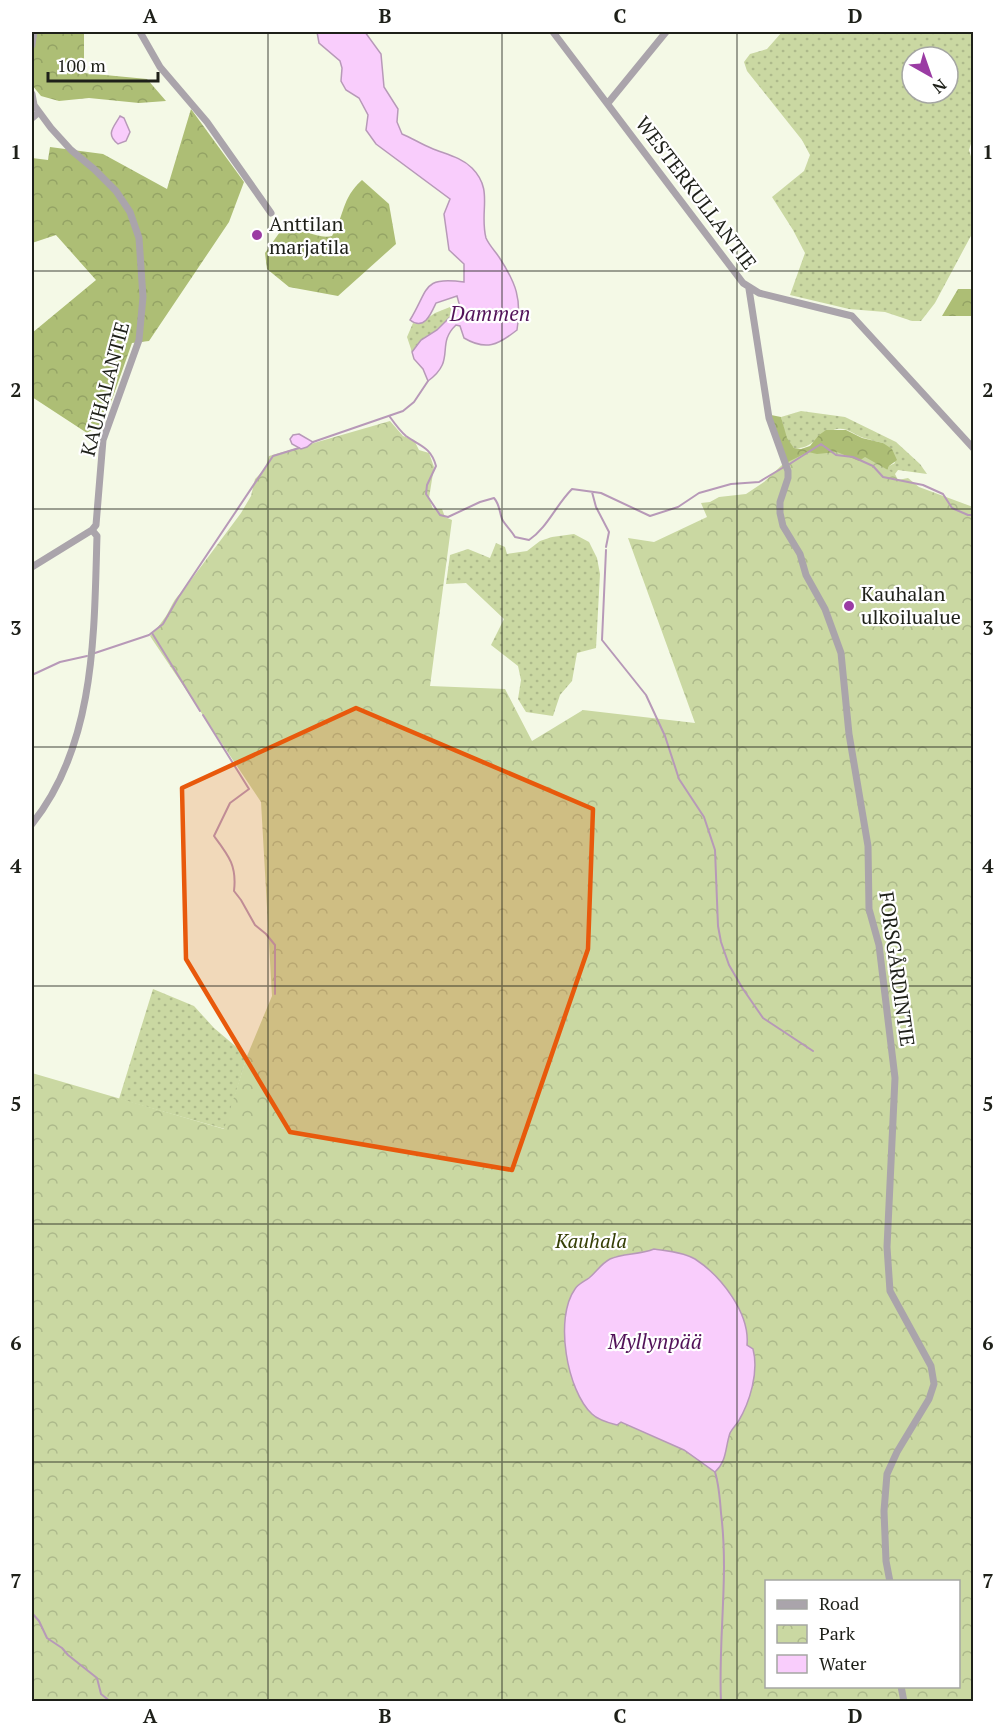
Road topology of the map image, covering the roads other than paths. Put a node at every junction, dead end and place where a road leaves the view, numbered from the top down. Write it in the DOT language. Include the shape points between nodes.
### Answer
graph roads {
  1 [pos="34,32"];
  2 [pos="140,32"];
  3 [pos="553,32"];
  4 [pos="666,32"];
  5 [pos="32,45"];
  6 [pos="32,94"];
  7 [pos="608,103"];
  8 [pos="39,112"];
  9 [pos="32,118"];
  10 [pos="271,213"];
  11 [pos="749,289"];
  12 [pos="974,449"];
  13 [pos="92,530"];
  14 [pos="32,567"];
  15 [pos="32,824"];
  16 [pos="890,1580"];
  1 -- 5 [label="street"];
  2 -- 10 [label="street" via="160,67 207,122"];
  3 -- 7 [label="street, WESTERKULLANTIE"];
  4 -- 7 [label="street"];
  6 -- 8 [label="street, KAUHALANTIE"];
  7 -- 11 [label="street, WESTERKULLANTIE"];
  8 -- 9 [label="street"];
  8 -- 13 [label="street, KAUHALANTIE" via="70,150 116,191 130,212 139,238 143,297 139,340 103,440 96,525"];
  11 -- 12 [label="street, WESTERKULLANTIE" via="852,316"];
  11 -- 16 [label="street, FORSGÅRDINTIE" via="769,418 788,471 780,502 783,526 800,554 841,653 849,734 868,846 869,909 879,945 895,1078 887,1247 889,1284 931,1366 934,1383 887,1474 884,1511"];
  13 -- 14 [label="street"];
  13 -- 15 [label="street, KAUHALANTIE" via="97,536 94,635 82,717 63,771"];
}
